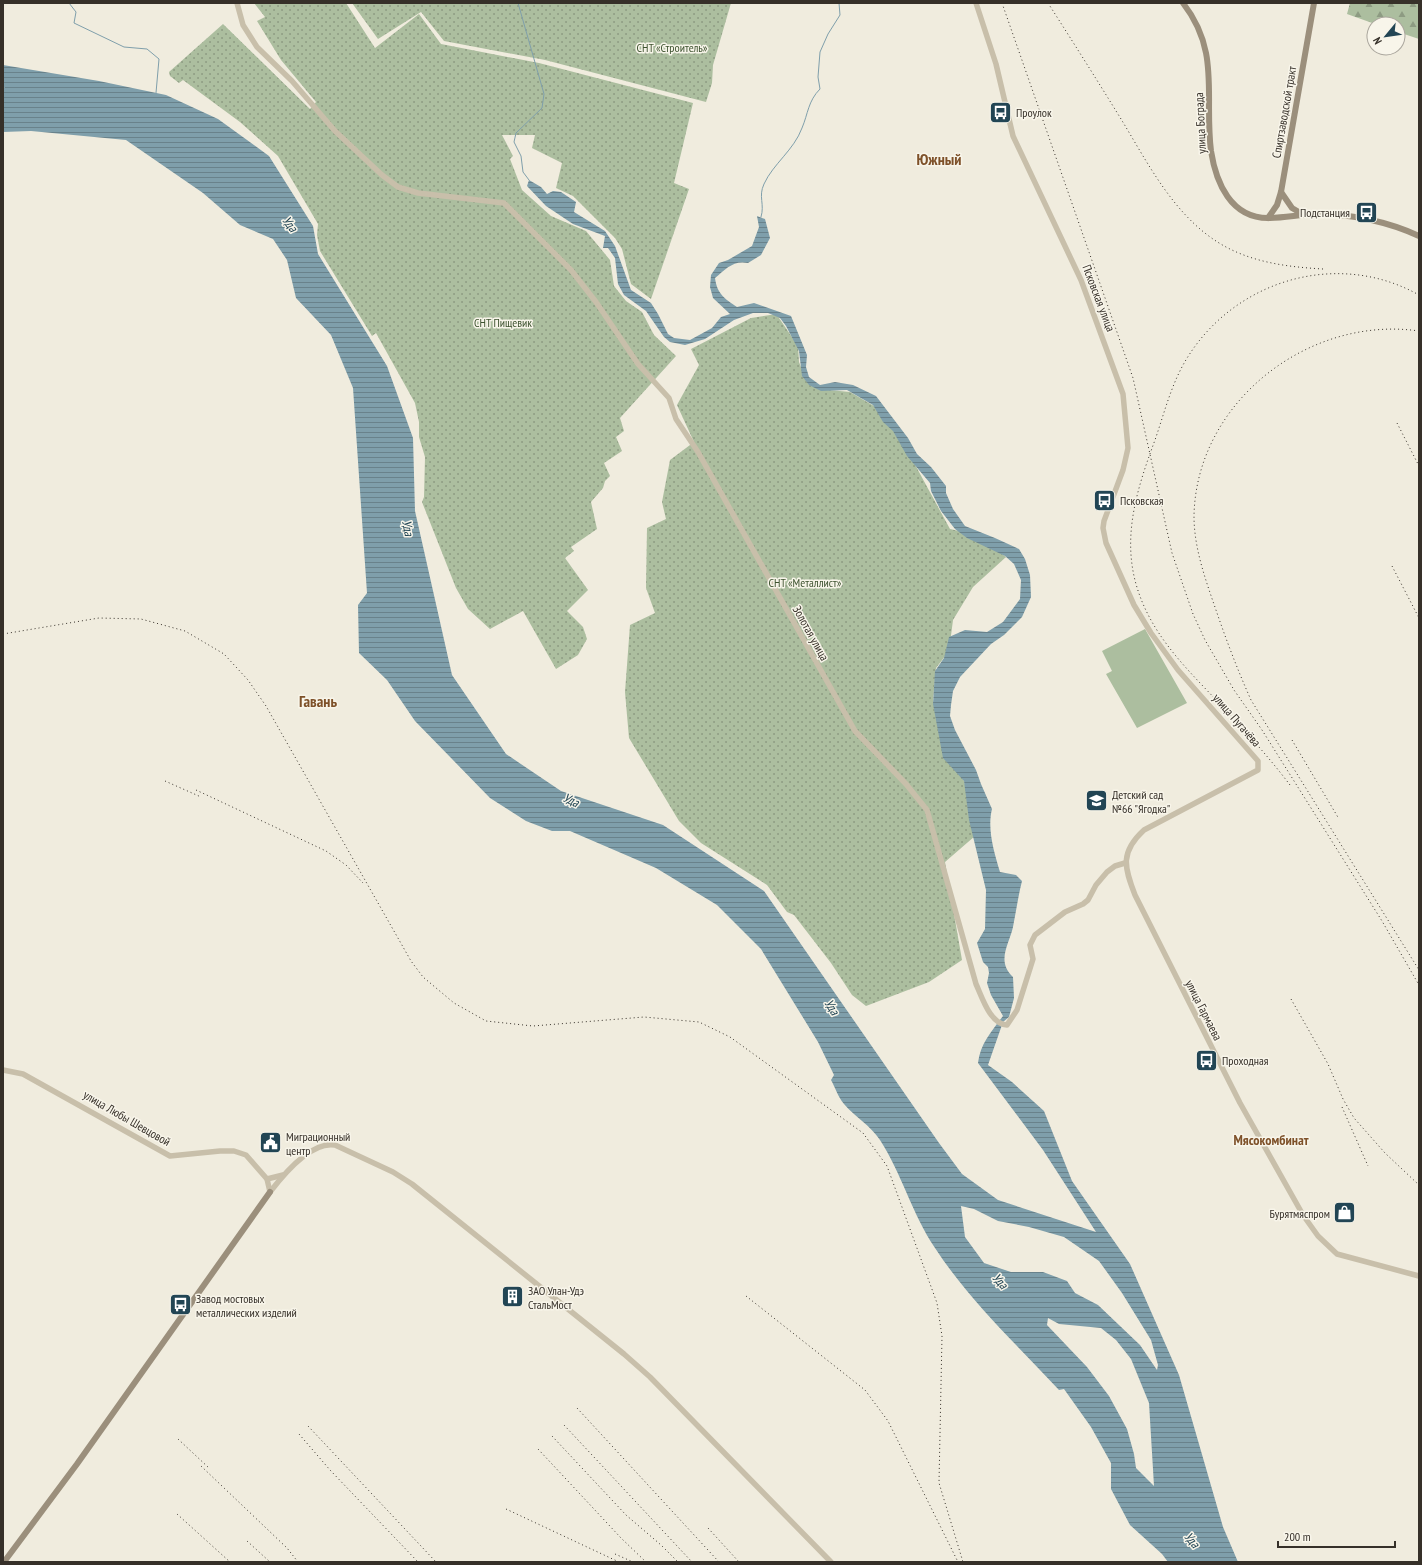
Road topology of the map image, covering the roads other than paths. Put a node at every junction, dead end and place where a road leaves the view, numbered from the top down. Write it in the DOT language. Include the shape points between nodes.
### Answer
graph roads {
  1 [pos="237,3"];
  2 [pos="976,3"];
  3 [pos="1183,3"];
  4 [pos="1314,3"];
  5 [pos="1281,192"];
  6 [pos="1304,215"];
  7 [pos="1268,218"];
  8 [pos="1419,236"];
  9 [pos="1134,605"];
  10 [pos="1130,846"];
  11 [pos="1126,863"];
  12 [pos="3,1070"];
  13 [pos="283,1175"];
  14 [pos="267,1179"];
  15 [pos="270,1192"];
  16 [pos="1419,1276"];
  17 [pos="4,1562"];
  18 [pos="831,1562"];
  1 -- 11 [label="street, Золотая улица" via="243,25 256,48 292,81 335,131 398,187 418,193 504,203 571,270 638,364 669,398 676,419 698,452 848,720 855,731 926,808 976,984 996,1020 1003,1024 1010,1023 1017,1010 1033,959 1030,945 1035,936 1065,912 1083,904 1107,872"];
  2 -- 9 [label="street, Псковская улица" via="996,64 1013,136 1081,280 1123,394 1128,448 1103,528 1106,543"];
  3 -- 7 [label="main road, улица Бограда" via="1201,32 1208,57 1211,148 1217,177 1228,199 1236,208 1253,216"];
  4 -- 5 [label="main road, Спиртзаводской тракт"];
  5 -- 6 [label="main road" via="1292,208"];
  5 -- 7 [label="main road, Спиртзаводской тракт" via="1277,205"];
  6 -- 7 [label="main road, улица Бограда"];
  6 -- 8 [label="main road, улица Бограда" via="1322,214 1365,219"];
  9 -- 10 [label="street, улица Пугачёва" via="1150,634 1178,670 1254,756 1258,770 1152,824 1138,835"];
  10 -- 11 [label="street, улица Гармаева"];
  11 -- 16 [label="street, улица Гармаева" via="1135,895 1240,1104 1303,1215 1318,1236 1338,1254"];
  12 -- 14 [label="street, улица Любы Шевцовой" via="24,1074 170,1156 234,1152 246,1155"];
  13 -- 14 [label="street"];
  13 -- 15 [label="street"];
  13 -- 18 [label="street" via="296,1163 328,1144 335,1144 412,1184 650,1377"];
  14 -- 15 [label="street"];
  15 -- 17 [label="main road" via="77,1464"];
}
